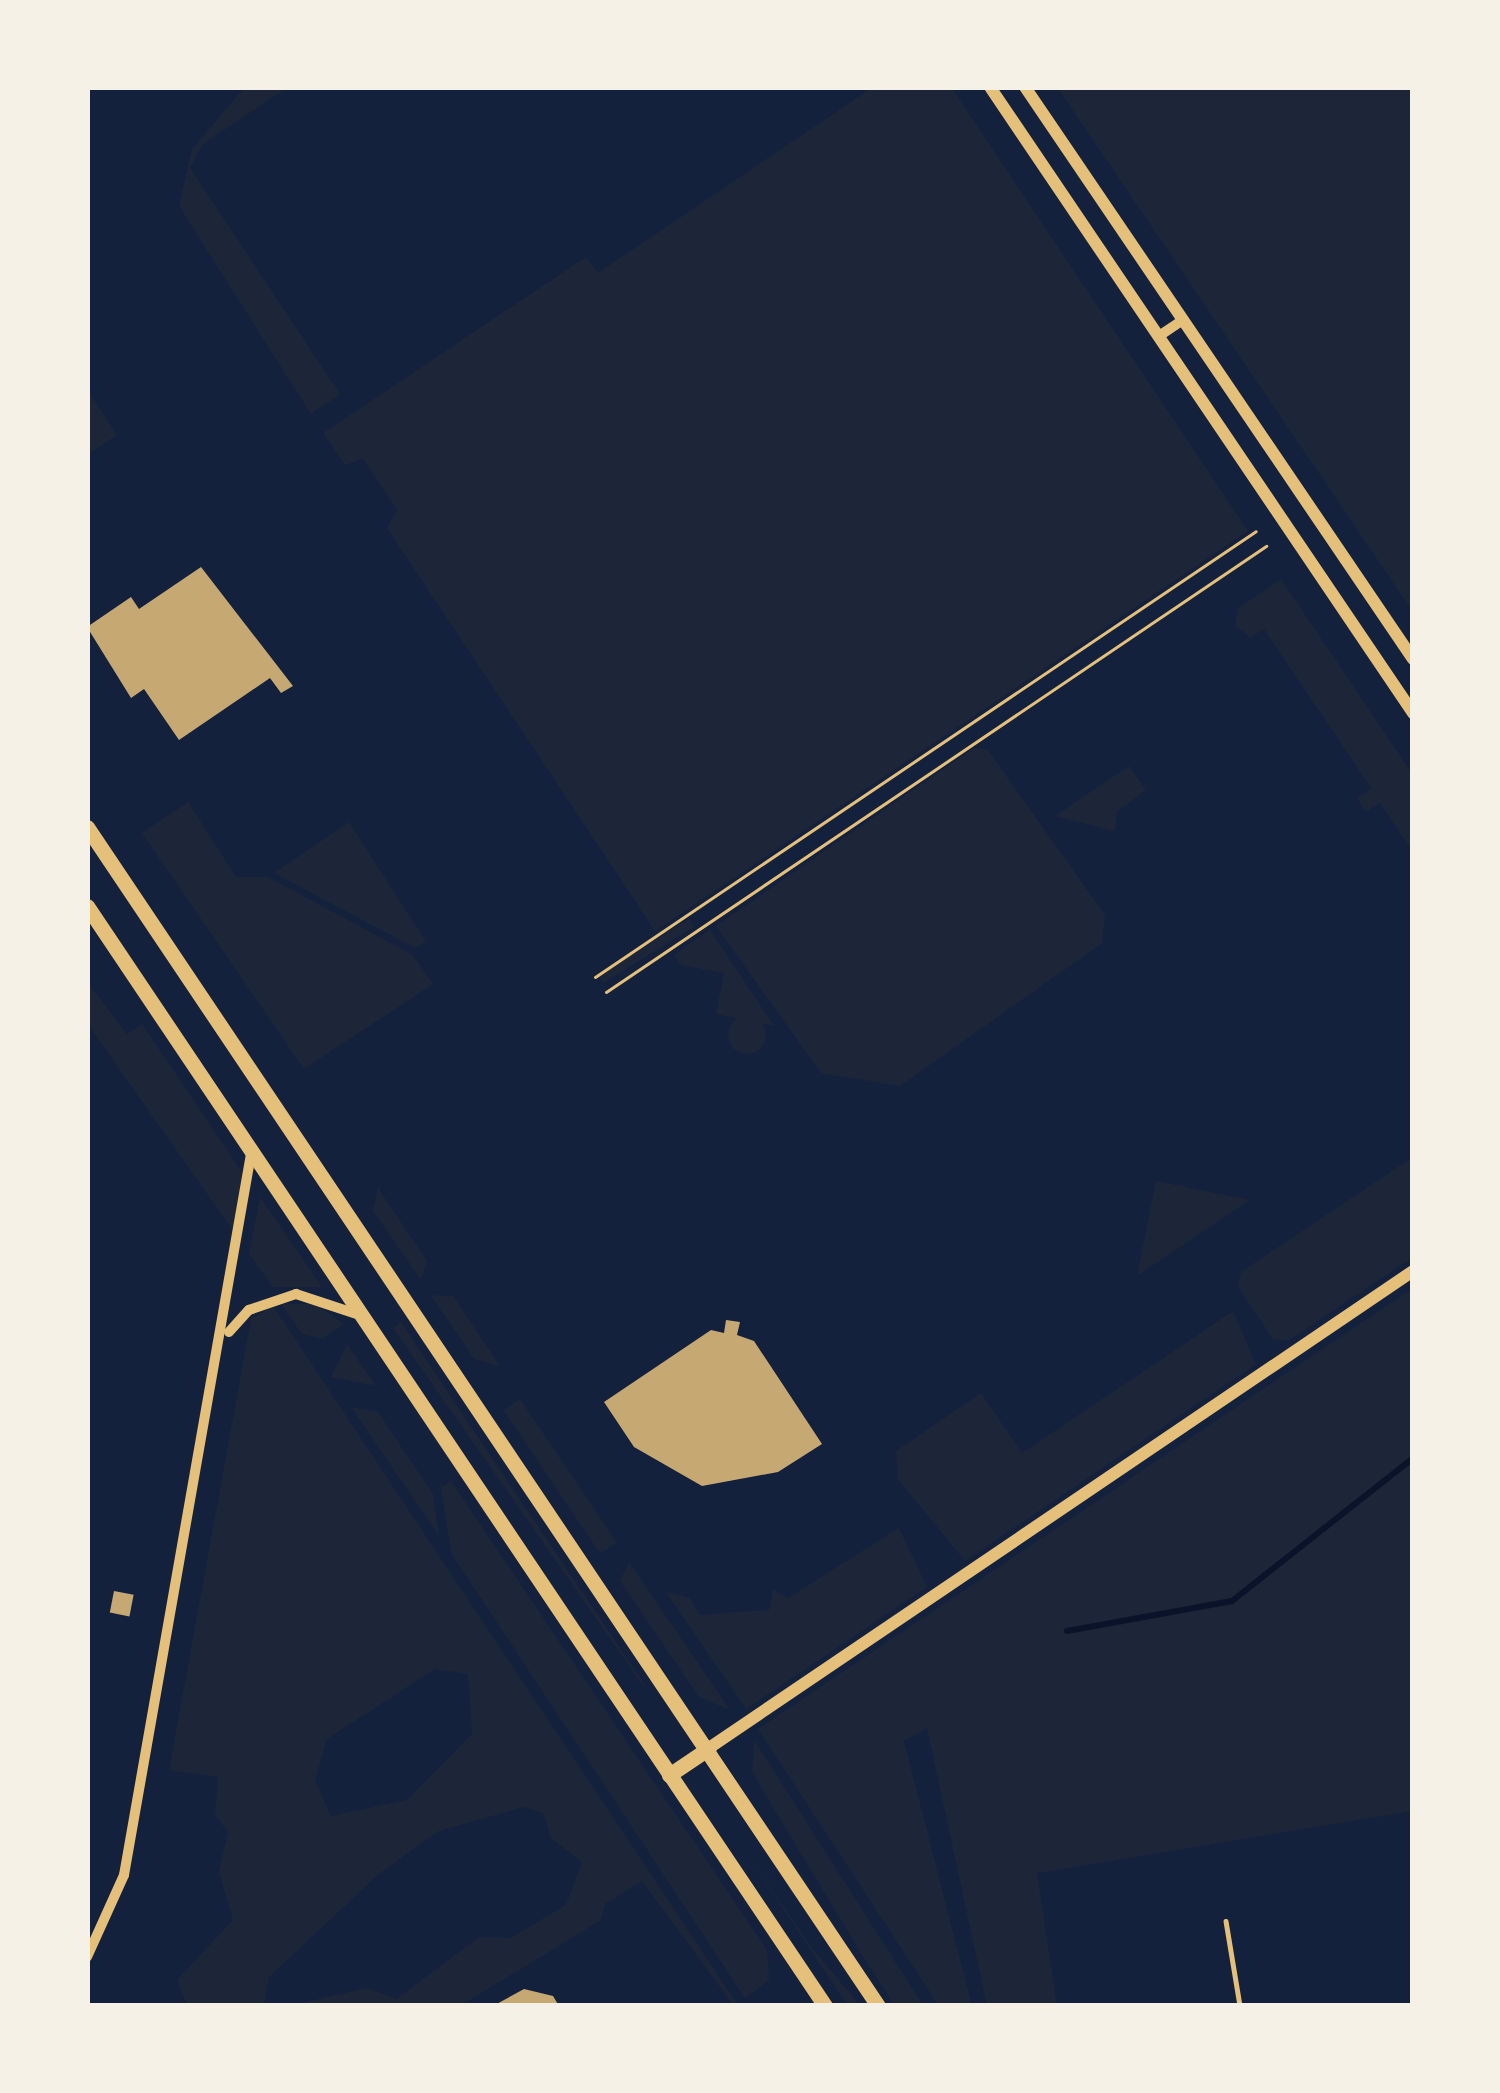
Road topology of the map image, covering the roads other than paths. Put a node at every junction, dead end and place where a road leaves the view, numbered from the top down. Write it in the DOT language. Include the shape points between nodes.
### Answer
graph roads {
  1 [pos="990,87"];
  2 [pos="1025,87"];
  3 [pos="1183,320"];
  4 [pos="1159,336"];
  5 [pos="1413,659"];
  6 [pos="1413,713"];
  7 [pos="87,827"];
  8 [pos="87,906"];
  9 [pos="251,1150"];
  10 [pos="1413,1271"];
  11 [pos="360,1315"];
  12 [pos="227,1334"];
  13 [pos="710,1748"];
  14 [pos="670,1775"];
  15 [pos="1226,1921"];
  16 [pos="87,1957"];
  17 [pos="825,2006"];
  18 [pos="878,2006"];
  19 [pos="1240,2006"];
  1 -- 4 [label="street"];
  2 -- 3 [label="street"];
  3 -- 4 [label="street"];
  3 -- 5 [label="street"];
  4 -- 6 [label="street"];
  7 -- 13 [label="main road"];
  8 -- 9 [label="main road"];
  9 -- 11 [label="main road"];
  9 -- 12 [label="street"];
  10 -- 13 [label="street"];
  11 -- 12 [label="street" via="296,1294 249,1310"];
  11 -- 14 [label="main road"];
  12 -- 16 [label="street" via="124,1875"];
  13 -- 14 [label="main road"];
  13 -- 18 [label="main road"];
  14 -- 17 [label="main road"];
  15 -- 19 [label="lane"];
}
